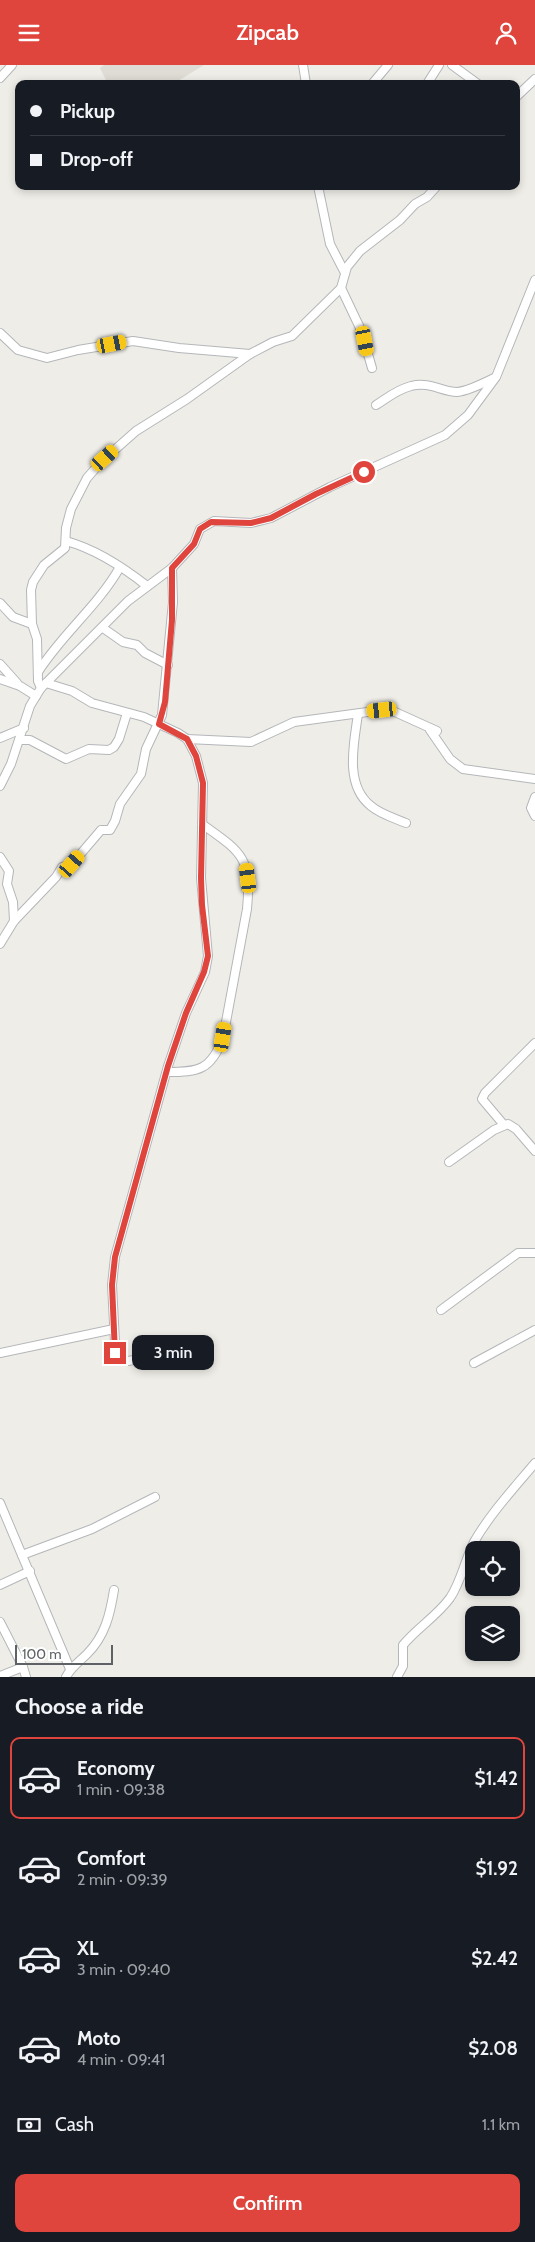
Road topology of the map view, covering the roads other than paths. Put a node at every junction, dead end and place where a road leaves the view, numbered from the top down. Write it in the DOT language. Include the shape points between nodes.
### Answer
graph roads {
  1 [pos="12,65"];
  2 [pos="303,65"];
  3 [pos="388,65"];
  4 [pos="439,65"];
  5 [pos="452,65"];
  6 [pos="0,78"];
  7 [pos="535,79"];
  8 [pos="305,80"];
  9 [pos="375,80"];
  10 [pos="430,80"];
  11 [pos="473,80"];
  12 [pos="520,93"];
  13 [pos="319,190"];
  14 [pos="432,190"];
  15 [pos="345,273"];
  16 [pos="535,281"];
  17 [pos="341,288"];
  18 [pos="0,333"];
  19 [pos="250,354"];
  20 [pos="372,368"];
  21 [pos="496,377"];
  22 [pos="376,405"];
  23 [pos="66,541"];
  24 [pos="120,567"];
  25 [pos="172,568"];
  26 [pos="147,586"];
  27 [pos="0,603"];
  28 [pos="32,624"];
  29 [pos="103,628"];
  30 [pos="0,665"];
  31 [pos="168,665"];
  32 [pos="38,673"];
  33 [pos="0,679"];
  34 [pos="20,686"];
  35 [pos="44,686"];
  36 [pos="36,696"];
  37 [pos="127,713"];
  38 [pos="358,714"];
  39 [pos="159,724"];
  40 [pos="24,728"];
  41 [pos="0,738"];
  42 [pos="187,739"];
  43 [pos="20,740"];
  44 [pos="535,779"];
  45 [pos="0,786"];
  46 [pos="535,797"];
  47 [pos="535,816"];
  48 [pos="406,823"];
  49 [pos="202,824"];
  50 [pos="0,857"];
  51 [pos="14,921"];
  52 [pos="1,942"];
  53 [pos="535,1043"];
  54 [pos="167,1072"];
  55 [pos="504,1125"];
  56 [pos="535,1151"];
  57 [pos="449,1162"];
  58 [pos="535,1253"];
  59 [pos="441,1310"];
  60 [pos="114,1329"];
  61 [pos="535,1330"];
  62 [pos="188,1351"];
  63 [pos="0,1353"];
  64 [pos="474,1363"];
  65 [pos="535,1463"];
  66 [pos="155,1497"];
  67 [pos="0,1503"];
  68 [pos="22,1555"];
  69 [pos="30,1571"];
  70 [pos="0,1585"];
  71 [pos="114,1590"];
  72 [pos="0,1622"];
  73 [pos="3,1637"];
  74 [pos="24,1667"];
  75 [pos="68,1673"];
  76 [pos="0,1676"];
  77 [pos="26,1677"];
  78 [pos="397,1677"];
  1 -- 6 [label="street"];
  2 -- 8 [label="street"];
  3 -- 9 [label="street"];
  4 -- 10 [label="street"];
  5 -- 11 [label="street"];
  7 -- 12 [label="street"];
  13 -- 15 [label="street" via="330,244"];
  14 -- 15 [label="street" via="371,240 352,260"];
  15 -- 17 [label="street"];
  16 -- 21 [label="street"];
  17 -- 19 [label="street" via="292,336"];
  17 -- 20 [label="street" via="361,330"];
  18 -- 19 [label="street" via="18,350 47,358 133,341"];
  19 -- 23 [label="street" via="136,431 101,462 87,478 72,509"];
  21 -- 22 [label="street" via="457,391 412,385"];
  21 -- 25 [label="street" via="468,415 445,435 271,518 251,523 211,522 200,529 194,544"];
  23 -- 24 [label="street" via="88,548"];
  23 -- 28 [label="street" via="62,551 46,563 33,582"];
  24 -- 26 [label="street"];
  24 -- 32 [label="street" via="105,592 72,627"];
  25 -- 26 [label="street"];
  25 -- 31 [label="street"];
  26 -- 29 [label="street"];
  27 -- 28 [label="street" via="13,617"];
  28 -- 32 [label="street" via="37,639"];
  29 -- 31 [label="street" via="122,642 137,645"];
  29 -- 35 [label="street"];
  30 -- 34 [label="street"];
  31 -- 39 [label="street" via="165,702"];
  32 -- 35 [label="street" via="38,684"];
  33 -- 34 [label="street"];
  34 -- 36 [label="street"];
  35 -- 36 [label="street"];
  35 -- 37 [label="street" via="72,691 92,703"];
  36 -- 40 [label="street"];
  37 -- 39 [label="street"];
  37 -- 43 [label="street" via="118,744 109,750 89,749 66,759 30,740"];
  38 -- 42 [label="street" via="294,722 251,742"];
  38 -- 44 [label="street" via="382,710 395,712 434,730 450,759 463,769"];
  38 -- 48 [label="street" via="353,775 360,793 372,807"];
  39 -- 42 [label="street"];
  39 -- 51 [label="street" via="146,749 141,774 120,804 110,830 101,830 72,864 62,867"];
  40 -- 41 [label="street"];
  40 -- 43 [label="street"];
  42 -- 49 [label="street" via="196,756 203,783"];
  43 -- 45 [label="street"];
  46 -- 47 [label="street" via="531,808"];
  49 -- 54 [label="street" via="202,905 208,956"];
  49 -- 54 [label="street" via="237,850 242,858 247,868 247,909 223,1037 216,1055 197,1070"];
  50 -- 51 [label="street" via="9,871"];
  51 -- 52 [label="street"];
  53 -- 55 [label="street" via="482,1099"];
  54 -- 60 [label="street" via="112,1269"];
  55 -- 56 [label="street" via="516,1129"];
  55 -- 57 [label="street"];
  58 -- 59 [label="street" via="518,1253"];
  60 -- 62 [label="street" via="116,1361"];
  60 -- 63 [label="street"];
  61 -- 64 [label="street"];
  65 -- 78 [label="street" via="488,1519 450,1597 404,1645 402,1666"];
  66 -- 68 [label="street" via="92,1529"];
  67 -- 68 [label="street"];
  68 -- 69 [label="street"];
  69 -- 70 [label="street"];
  69 -- 75 [label="street"];
  71 -- 75 [label="street" via="104,1633"];
  72 -- 73 [label="street"];
  73 -- 74 [label="street"];
  74 -- 76 [label="street"];
  74 -- 77 [label="street"];
}
